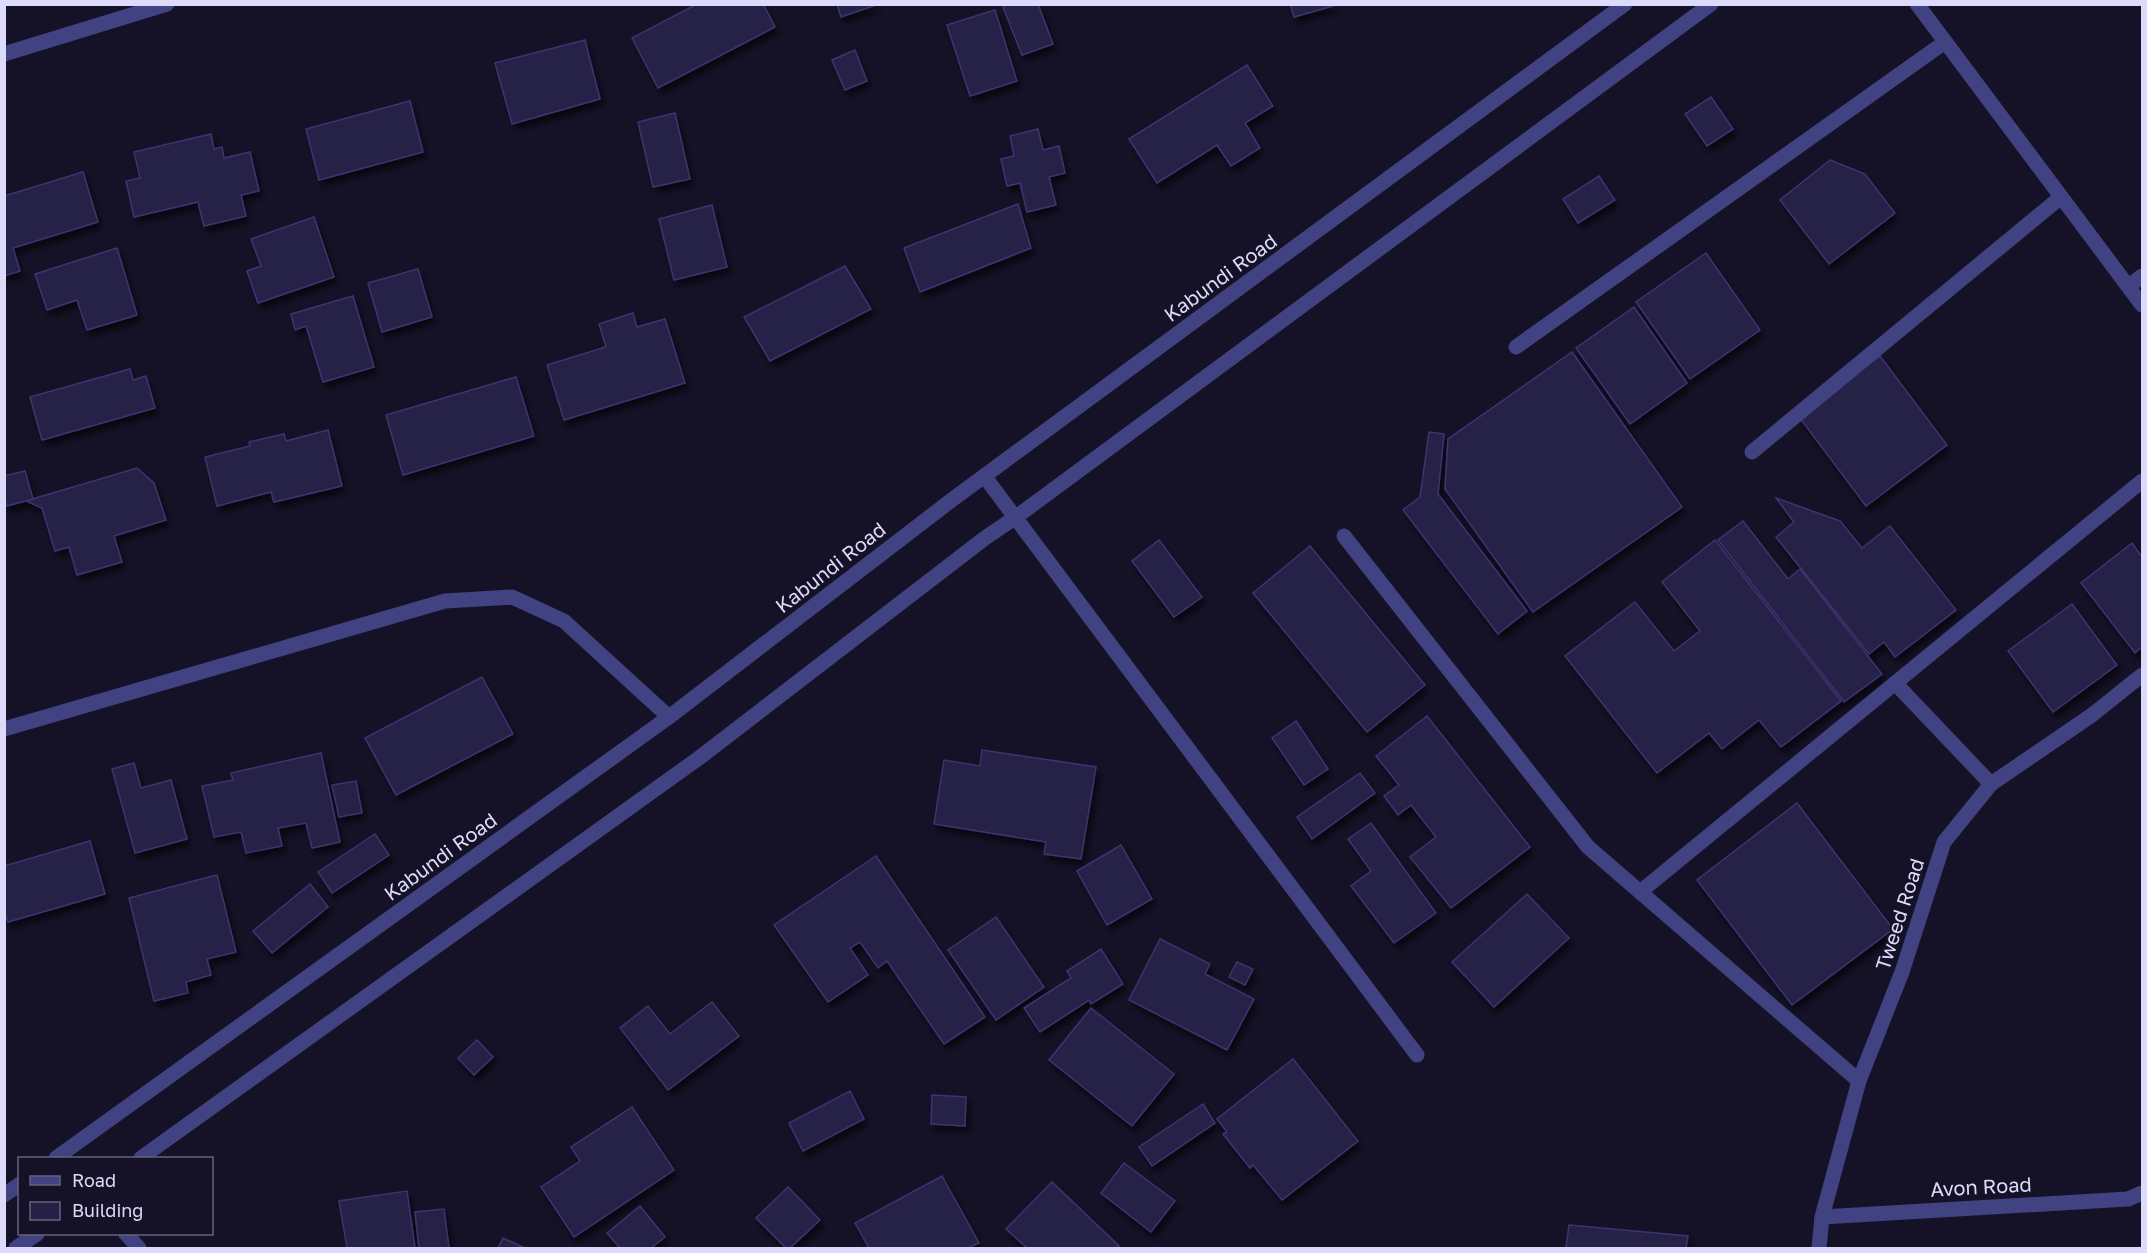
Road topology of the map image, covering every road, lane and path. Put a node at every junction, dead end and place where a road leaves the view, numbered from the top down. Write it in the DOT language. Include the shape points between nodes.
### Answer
graph roads {
  1 [pos="167,4"];
  2 [pos="1625,4"];
  3 [pos="1711,4"];
  4 [pos="1917,4"];
  5 [pos="1945,42"];
  6 [pos="4,54"];
  7 [pos="2061,197"];
  8 [pos="2142,276"];
  9 [pos="2129,286"];
  10 [pos="2142,305"];
  11 [pos="1515,347"];
  12 [pos="1752,452"];
  13 [pos="986,477"];
  14 [pos="2142,482"];
  15 [pos="1016,517"];
  16 [pos="1344,536"];
  17 [pos="2142,675"];
  18 [pos="1895,683"];
  19 [pos="669,717"];
  20 [pos="4,729"];
  21 [pos="1991,784"];
  22 [pos="1640,892"];
  23 [pos="1417,1054"];
  24 [pos="1859,1081"];
  25 [pos="59,1157"];
  26 [pos="142,1157"];
  27 [pos="18,1185"];
  28 [pos="2142,1193"];
  29 [pos="4,1195"];
  30 [pos="1822,1217"];
  31 [pos="34,1235"];
  32 [pos="128,1235"];
  33 [pos="16,1248"];
  34 [pos="139,1248"];
  35 [pos="1819,1248"];
  1 -- 6 [label="street"];
  2 -- 13 [label="street, Kabundi Road"];
  3 -- 15 [label="street"];
  4 -- 5 [label="street"];
  5 -- 7 [label="street"];
  5 -- 11 [label="street"];
  7 -- 9 [label="street"];
  7 -- 12 [label="street"];
  8 -- 9 [label="street"];
  9 -- 10 [label="street"];
  13 -- 15 [label="street"];
  13 -- 19 [label="street, Kabundi Road"];
  14 -- 18 [label="street"];
  15 -- 23 [label="street"];
  15 -- 26 [label="street" via="699,758"];
  16 -- 22 [label="street" via="1588,847"];
  17 -- 21 [label="street, Tweed Road" via="2092,715"];
  18 -- 21 [label="street"];
  18 -- 22 [label="street"];
  19 -- 20 [label="street" via="564,621 512,597 445,601"];
  19 -- 25 [label="street, Kabundi Road"];
  21 -- 24 [label="street, Tweed Road" via="1944,842 1902,972"];
  22 -- 24 [label="street"];
  24 -- 30 [label="street, Tweed Road"];
  27 -- 29 [label="street"];
  28 -- 30 [label="street, Avon Road" via="2128,1198"];
  30 -- 35 [label="street, Tweed Road"];
  31 -- 33 [label="street"];
  32 -- 34 [label="street"];
}
